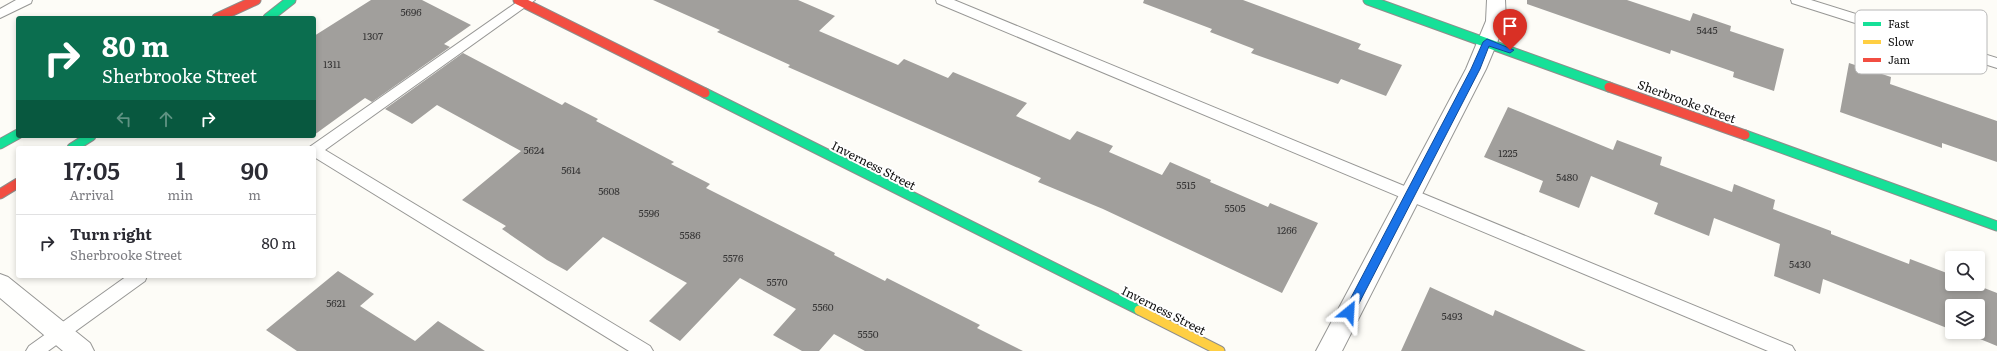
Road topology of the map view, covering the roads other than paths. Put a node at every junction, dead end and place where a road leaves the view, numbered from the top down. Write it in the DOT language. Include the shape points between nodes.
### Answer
graph roads {
  1 [pos="26,0"];
  2 [pos="256,0"];
  3 [pos="291,0"];
  4 [pos="942,0"];
  5 [pos="1368,0"];
  6 [pos="1496,0"];
  7 [pos="1796,0"];
  8 [pos="524,1"];
  9 [pos="0,14"];
  10 [pos="221,16"];
  11 [pos="271,16"];
  12 [pos="1855,18"];
  13 [pos="1487,42"];
  14 [pos="1987,60"];
  15 [pos="1997,63"];
  16 [pos="16,135"];
  17 [pos="87,138"];
  18 [pos="0,144"];
  19 [pos="75,146"];
  20 [pos="316,149"];
  21 [pos="316,151"];
  22 [pos="16,184"];
  23 [pos="0,194"];
  24 [pos="1410,194"];
  25 [pos="1997,226"];
  26 [pos="137,278"];
  27 [pos="0,284"];
  28 [pos="60,334"];
  29 [pos="35,351"];
  30 [pos="81,351"];
  31 [pos="644,351"];
  32 [pos="1220,351"];
  33 [pos="1328,351"];
  34 [pos="1786,351"];
  1 -- 9 [label="lane"];
  2 -- 10 [label="street"];
  3 -- 11 [label="street"];
  4 -- 24 [label="lane"];
  5 -- 13 [label="street, Sherbrooke Street"];
  6 -- 13 [label="street" via="1496,21"];
  7 -- 12 [label="lane"];
  8 -- 20 [label="lane"];
  8 -- 32 [label="street, Inverness Street"];
  13 -- 24 [label="street" via="1476,69"];
  13 -- 25 [label="street, Sherbrooke Street"];
  14 -- 15 [label="lane"];
  16 -- 18 [label="street"];
  17 -- 19 [label="street"];
  21 -- 31 [label="lane"];
  22 -- 23 [label="street"];
  24 -- 33 [label="street"];
  24 -- 34 [label="lane"];
  26 -- 28 [label="lane"];
  27 -- 28 [label="street"];
  28 -- 29 [label="lane"];
  28 -- 30 [label="street"];
}
